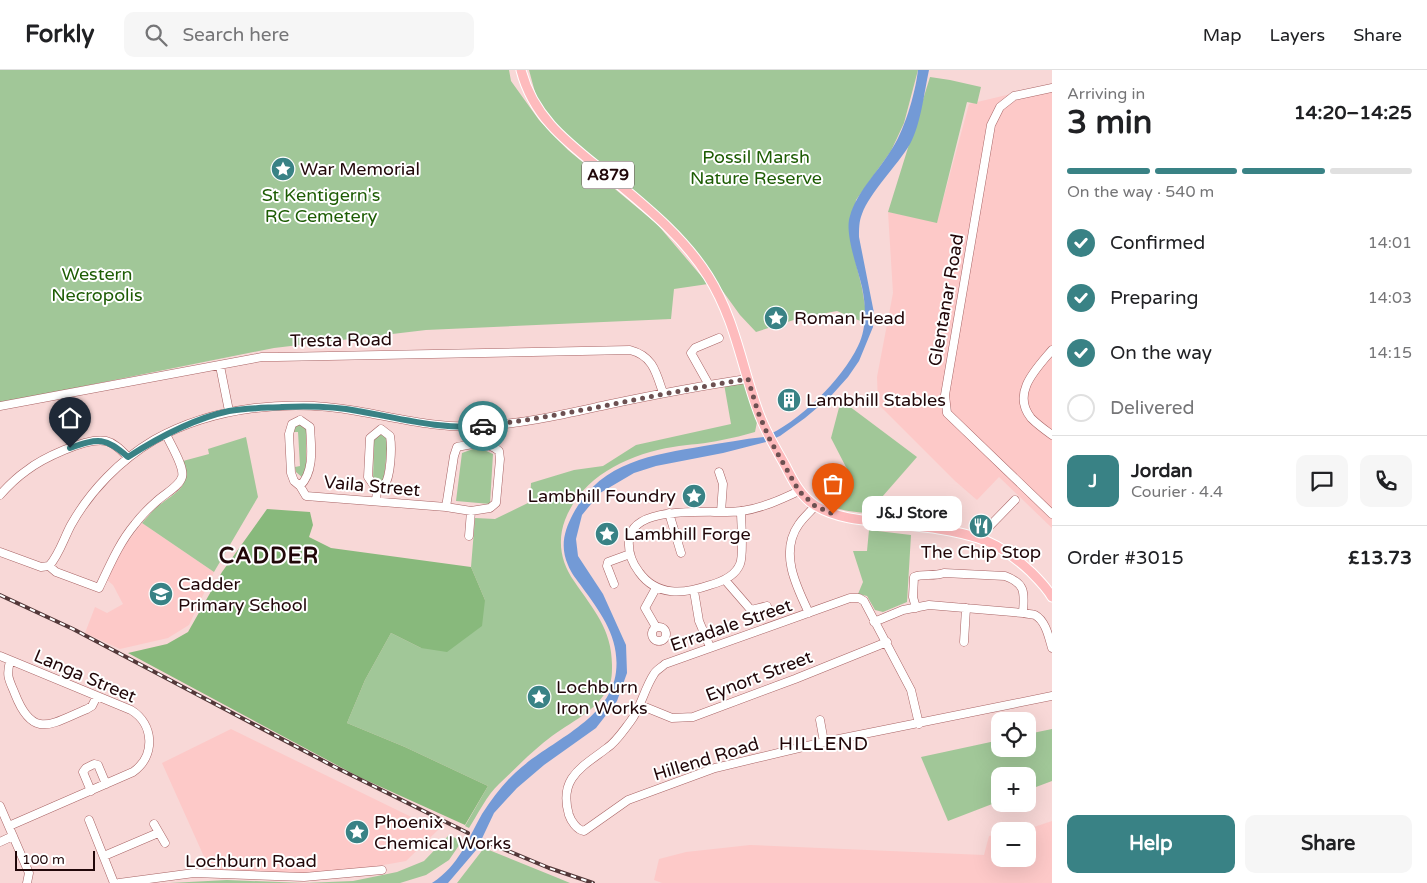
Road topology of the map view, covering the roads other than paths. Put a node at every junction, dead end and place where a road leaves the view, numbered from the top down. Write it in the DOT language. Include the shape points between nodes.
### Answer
graph roads {
  1 [pos="521,70"];
  2 [pos="1052,88"];
  3 [pos="719,338"];
  4 [pos="1052,350"];
  5 [pos="220,366"];
  6 [pos="748,379"];
  7 [pos="709,385"];
  8 [pos="663,393"];
  9 [pos="0,406"];
  10 [pos="300,406"];
  11 [pos="228,411"];
  12 [pos="382,415"];
  13 [pos="300,420"];
  14 [pos="480,426"];
  15 [pos="381,429"];
  16 [pos="166,434"];
  17 [pos="1052,436"];
  18 [pos="479,442"];
  19 [pos="128,457"];
  20 [pos="720,472"];
  21 [pos="300,486"];
  22 [pos="377,490"];
  23 [pos="799,491"];
  24 [pos="0,495"];
  25 [pos="1015,500"];
  26 [pos="376,501"];
  27 [pos="815,506"];
  28 [pos="446,507"];
  29 [pos="471,511"];
  30 [pos="741,511"];
  31 [pos="721,512"];
  32 [pos="670,513"];
  33 [pos="1052,514"];
  34 [pos="469,536"];
  35 [pos="978,538"];
  36 [pos="0,552"];
  37 [pos="682,553"];
  38 [pos="630,554"];
  39 [pos="49,566"];
  40 [pos="725,580"];
  41 [pos="614,584"];
  42 [pos="656,588"];
  43 [pos="694,591"];
  44 [pos="1051,593"];
  45 [pos="767,606"];
  46 [pos="916,608"];
  47 [pos="966,608"];
  48 [pos="809,613"];
  49 [pos="1023,613"];
  50 [pos="874,622"];
  51 [pos="656,628"];
  52 [pos="886,642"];
  53 [pos="964,642"];
  54 [pos="710,647"];
  55 [pos="1052,648"];
  56 [pos="0,656"];
  57 [pos="10,660"];
  58 [pos="97,696"];
  59 [pos="1052,696"];
  60 [pos="640,705"];
  61 [pos="820,720"];
  62 [pos="919,724"];
  63 [pos="824,742"];
  64 [pos="106,784"];
  65 [pos="91,791"];
  66 [pos="0,806"];
  67 [pos="89,820"];
  68 [pos="154,824"];
  69 [pos="9,826"];
  70 [pos="584,831"];
  71 [pos="158,833"];
  72 [pos="13,836"];
  73 [pos="0,842"];
  74 [pos="164,843"];
  75 [pos="104,856"];
  76 [pos="382,870"];
  77 [pos="27,883"];
  78 [pos="114,883"];
  79 [pos="119,883"];
  1 -- 6 [label="main road, A879" via="529,94 562,138 642,204 678,237 697,260 725,305"];
  2 -- 33 [label="street, Glentanar Road" via="1014,96 1000,107 991,125 945,395 947,413"];
  3 -- 7 [label="street" via="695,348 691,353"];
  4 -- 17 [label="street" via="1029,377 1024,390 1024,405 1031,417"];
  5 -- 8 [label="street, Tresta Road" via="277,357 630,350 648,359"];
  5 -- 9 [label="street, Tresta Road"];
  5 -- 11 [label="street"];
  6 -- 7 [label="street"];
  6 -- 23 [label="main road, A879" via="770,440"];
  7 -- 8 [label="street"];
  8 -- 14 [label="street" via="547,418"];
  10 -- 11 [label="street"];
  10 -- 12 [label="street"];
  10 -- 13 [label="street, Vaila Street"];
  11 -- 16 [label="street"];
  12 -- 14 [label="street" via="449,426"];
  12 -- 15 [label="street"];
  13 -- 21 [label="street, Vaila Street" via="292,424 289,434 291,473"];
  13 -- 21 [label="street, Vaila Street" via="310,427 310,471"];
  14 -- 18 [label="street"];
  15 -- 22 [label="street" via="370,438 368,477"];
  15 -- 22 [label="street" via="390,436 392,447 388,478"];
  16 -- 19 [label="street"];
  16 -- 39 [label="street" via="183,472 180,482 135,523 117,549 99,588 56,572"];
  18 -- 28 [label="street" via="457,447"];
  18 -- 29 [label="street" via="499,451 496,503 490,508"];
  19 -- 24 [label="street" via="106,441 87,442 54,454 28,469"];
  19 -- 39 [label="street" via="81,508"];
  20 -- 31 [label="street"];
  21 -- 26 [label="street, Vaila Street" via="306,496"];
  22 -- 26 [label="street"];
  23 -- 27 [label="main road, A879"];
  23 -- 30 [label="street" via="770,504"];
  25 -- 35 [label="street"];
  26 -- 28 [label="street, Vaila Street"];
  27 -- 35 [label="main road, A879" via="851,518"];
  27 -- 48 [label="street" via="799,524 789,547 795,584"];
  28 -- 29 [label="street, Vaila Street"];
  29 -- 34 [label="street"];
  30 -- 31 [label="street"];
  30 -- 40 [label="street" via="740,564"];
  31 -- 32 [label="street"];
  32 -- 37 [label="street"];
  32 -- 38 [label="street" via="645,520 633,529 629,540"];
  35 -- 44 [label="main road, A879" via="1018,560"];
  36 -- 39 [label="street" via="41,567"];
  38 -- 41 [label="street" via="608,562"];
  38 -- 42 [label="street" via="642,577"];
  40 -- 43 [label="street"];
  40 -- 45 [label="street" via="751,610"];
  42 -- 43 [label="street" via="679,593"];
  42 -- 51 [label="street" via="646,608"];
  43 -- 54 [label="street" via="699,620"];
  46 -- 47 [label="street" via="929,605"];
  46 -- 49 [label="street" via="914,577 953,573 1012,579 1024,592"];
  46 -- 50 [label="street"];
  47 -- 49 [label="street"];
  47 -- 53 [label="street"];
  48 -- 50 [label="street, Erradale Street" via="850,598 859,598 864,601"];
  48 -- 54 [label="street, Erradale Street"];
  49 -- 55 [label="street" via="1035,615 1043,622"];
  50 -- 52 [label="street"];
  52 -- 60 [label="street, Eynort Street" via="693,717 672,718"];
  52 -- 62 [label="street" via="911,690"];
  54 -- 60 [label="street, Erradale Street" via="665,664 654,673"];
  56 -- 57 [label="street, Langa Street"];
  57 -- 58 [label="street, Langa Street"];
  57 -- 58 [label="street" via="7,673 10,682 21,709 34,723 49,725 87,709"];
  58 -- 64 [label="street, Langa Street" via="137,714 149,734 148,752 140,766"];
  59 -- 62 [label="street, Hillend Road"];
  60 -- 70 [label="street, Erradale Street" via="609,747 586,762 567,787 565,797 570,819"];
  61 -- 63 [label="street"];
  62 -- 63 [label="street, Hillend Road"];
  63 -- 70 [label="street, Hillend Road" via="715,768 628,800"];
  64 -- 65 [label="street, Langa Street"];
  64 -- 65 [label="street" via="98,765 94,764 84,773"];
  65 -- 69 [label="street, Langa Street"];
  66 -- 69 [label="street"];
  67 -- 75 [label="street"];
  68 -- 71 [label="street"];
  69 -- 72 [label="street"];
  71 -- 74 [label="street"];
  71 -- 75 [label="street"];
  72 -- 73 [label="street"];
  72 -- 77 [label="street" via="29,874"];
  75 -- 78 [label="street"];
  76 -- 79 [label="street, Lochburn Road" via="304,877 198,873"];
}
